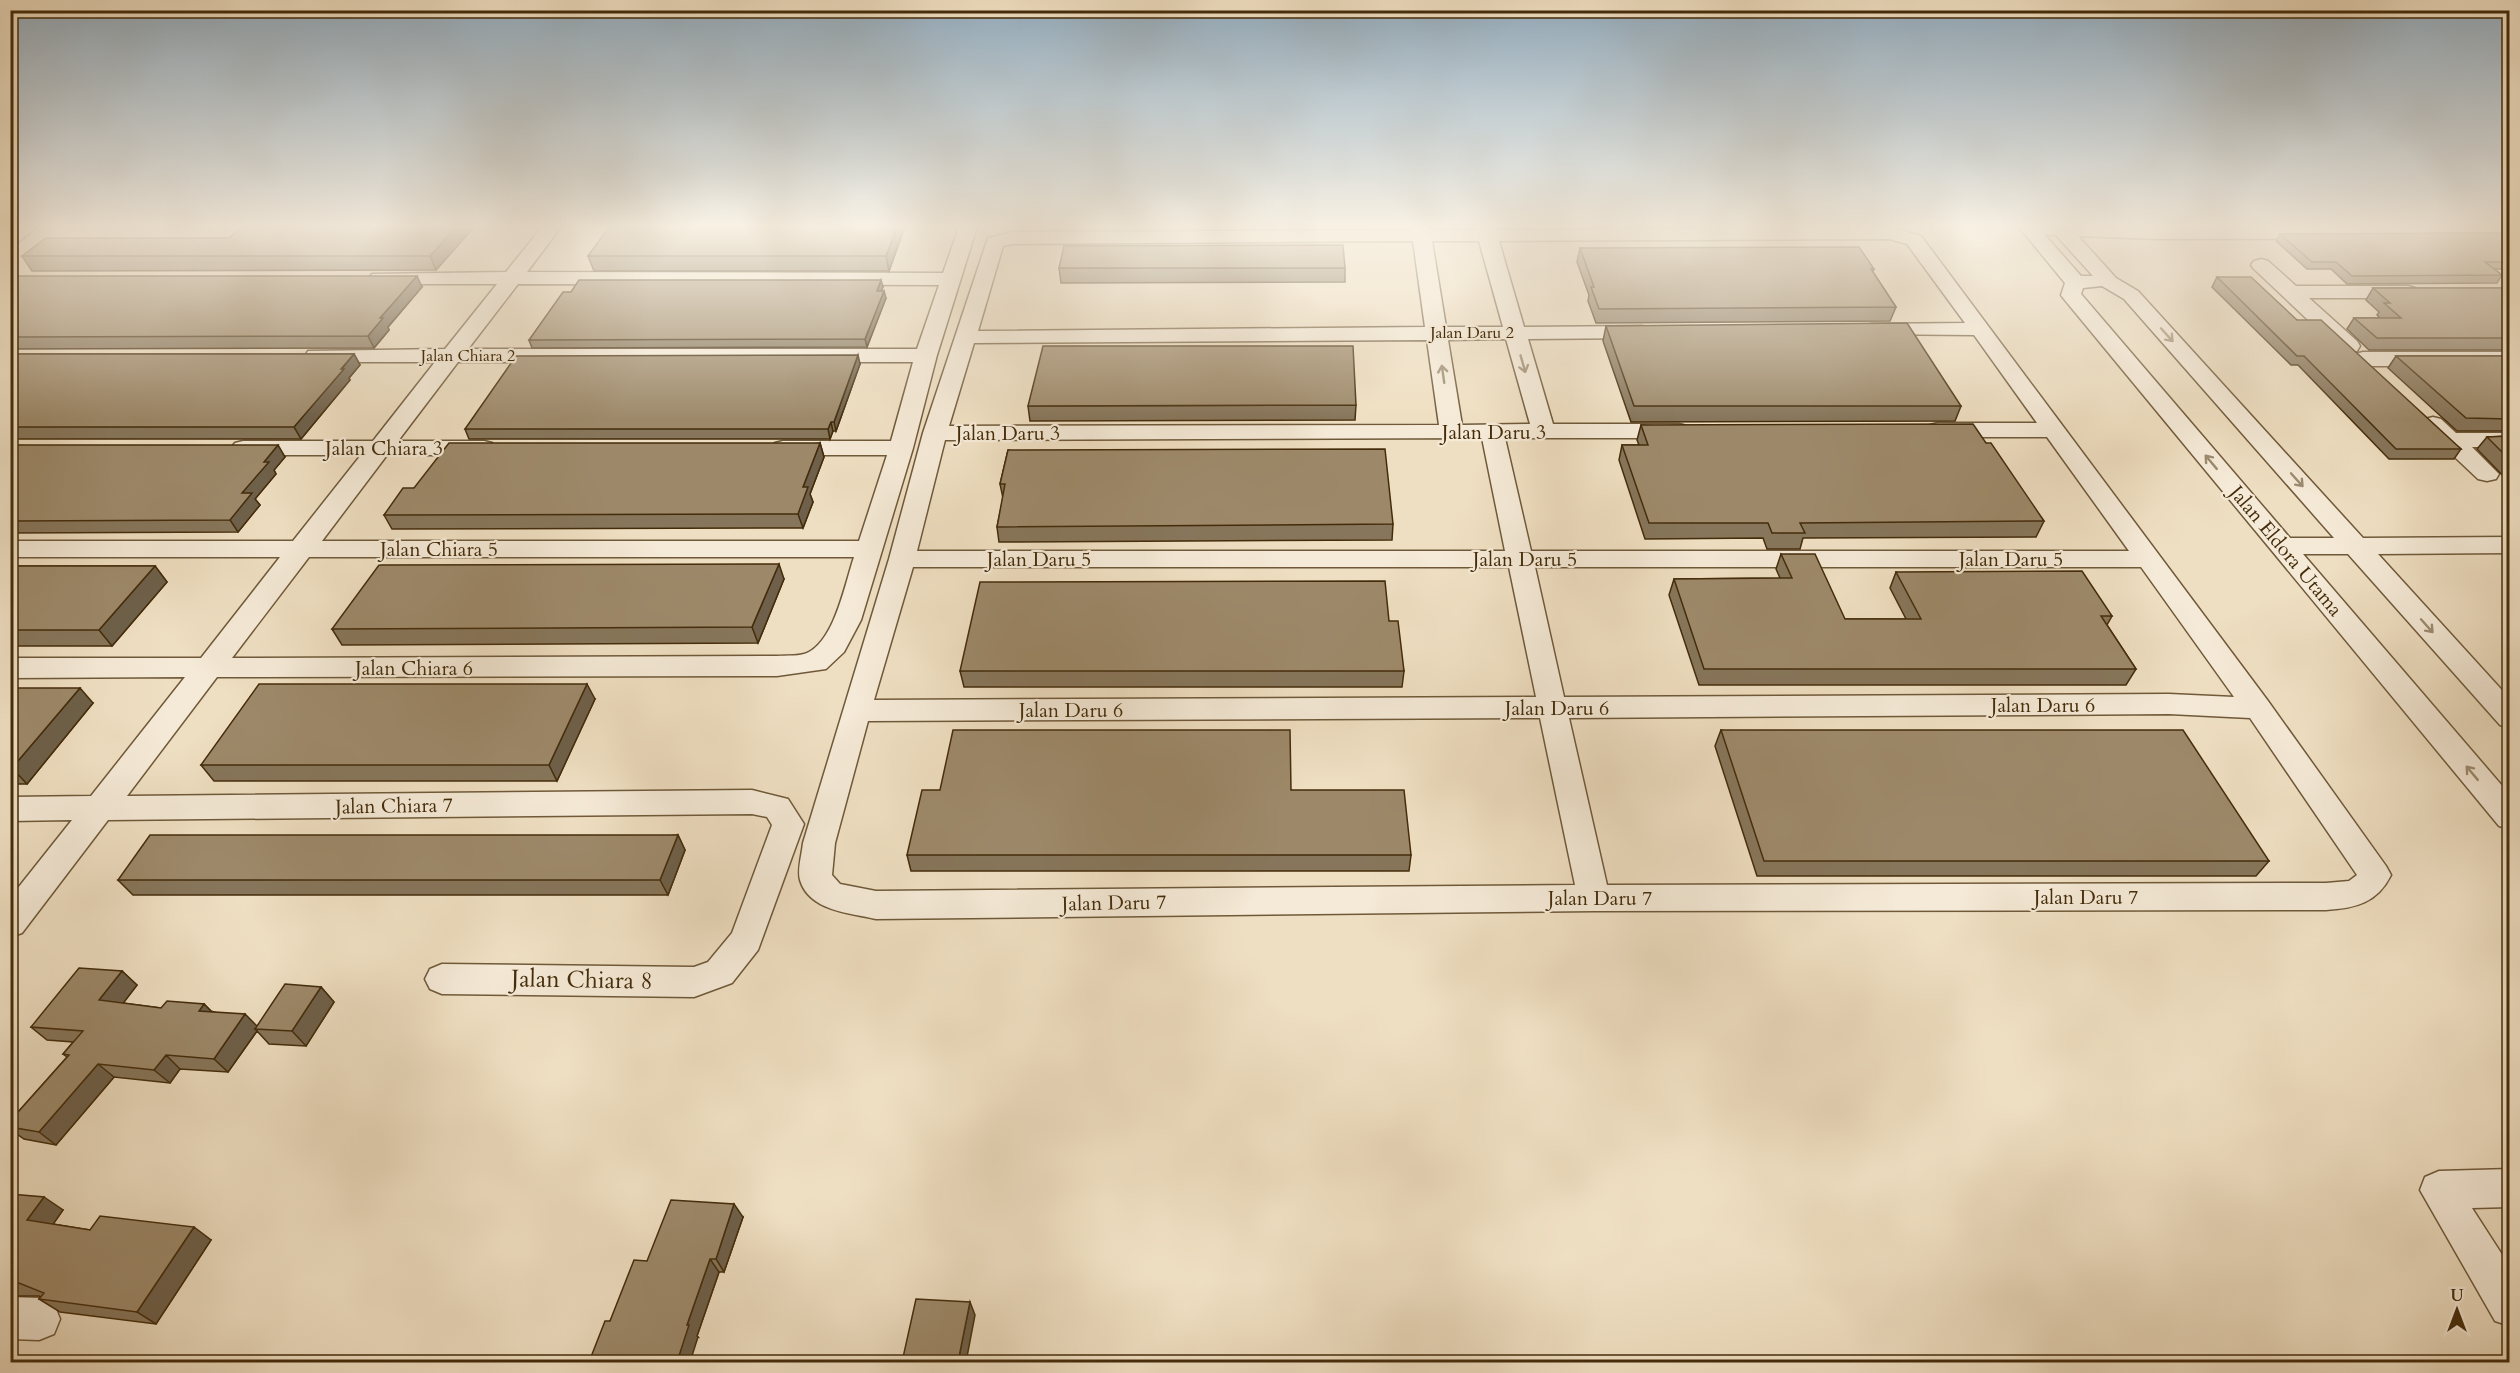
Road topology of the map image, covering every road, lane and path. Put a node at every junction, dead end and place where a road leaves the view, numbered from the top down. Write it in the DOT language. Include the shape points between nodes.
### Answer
graph roads {
  1 [pos="502,291"];
  2 [pos="947,291"];
  3 [pos="979,291"];
  4 [pos="1430,291"];
  5 [pos="1503,291"];
  6 [pos="1952,291"];
  7 [pos="2072,291"];
  8 [pos="2124,291"];
  9 [pos="2291,292"];
  10 [pos="2429,292"];
  11 [pos="1980,329"];
  12 [pos="1849,330"];
  13 [pos="1658,331"];
  14 [pos="1437,333"];
  15 [pos="1515,333"];
  16 [pos="964,337"];
  17 [pos="926,355"];
  18 [pos="298,356"];
  19 [pos="452,356"];
  20 [pos="2363,359"];
  21 [pos="2510,359"];
  22 [pos="2390,384"];
  23 [pos="2415,408"];
  24 [pos="1911,430"];
  25 [pos="2053,430"];
  26 [pos="1543,431"];
  27 [pos="1697,431"];
  28 [pos="1452,432"];
  29 [pos="1492,432"];
  30 [pos="935,434"];
  31 [pos="2450,440"];
  32 [pos="2510,440"];
  33 [pos="225,448"];
  34 [pos="380,448"];
  35 [pos="510,448"];
  36 [pos="759,448"];
  37 [pos="901,448"];
  38 [pos="2487,474"];
  39 [pos="2510,545"];
  40 [pos="2282,546"];
  41 [pos="2356,546"];
  42 [pos="10,549"];
  43 [pos="302,549"];
  44 [pos="868,549"];
  45 [pos="902,559"];
  46 [pos="1520,559"];
  47 [pos="2148,559"];
  48 [pos="10,668"];
  49 [pos="208,669"];
  50 [pos="2498,693"];
  51 [pos="1553,708"];
  52 [pos="2258,708"];
  53 [pos="856,711"];
  54 [pos="2510,718"];
  55 [pos="10,809"];
  56 [pos="98,810"];
  57 [pos="2510,818"];
  58 [pos="1594,898"];
  59 [pos="10,923"];
  60 [pos="720,973"];
  61 [pos="442,979"];
  62 [pos="2510,1188"];
  63 [pos="2510,1306"];
  1 -- 19 [label="street"];
  2 -- 17 [label="street"];
  3 -- 16 [label="street"];
  4 -- 14 [label="street"];
  5 -- 15 [label="street"];
  6 -- 11 [label="street"];
  40 -- 7 [label="street, Jalan Eldora Utama, one-way" via="2071,295"];
  8 -- 41 [label="street, one-way"];
  9 -- 10 [label="street"];
  9 -- 20 [label="street"];
  11 -- 12 [label="street"];
  11 -- 25 [label="street"];
  13 -- 15 [label="street, Jalan Daru 2"];
  14 -- 15 [label="street, Jalan Daru 2"];
  14 -- 16 [label="street, Jalan Daru 2"];
  28 -- 14 [label="street, one-way"];
  15 -- 26 [label="street, one-way"];
  16 -- 30 [label="street"];
  17 -- 19 [label="street, Jalan Chiara 2"];
  17 -- 37 [label="street"];
  18 -- 19 [label="street, Jalan Chiara 2"];
  19 -- 34 [label="street"];
  20 -- 21 [label="street"];
  20 -- 22 [label="street"];
  23 -- 31 [label="street"];
  24 -- 25 [label="street"];
  25 -- 47 [label="street"];
  26 -- 27 [label="street, Jalan Daru 3"];
  26 -- 29 [label="street, Jalan Daru 3"];
  28 -- 29 [label="street, Jalan Daru 3"];
  28 -- 30 [label="street, Jalan Daru 3"];
  29 -- 46 [label="street"];
  30 -- 45 [label="street"];
  31 -- 32 [label="street"];
  31 -- 38 [label="street"];
  33 -- 34 [label="street, Jalan Chiara 3"];
  34 -- 35 [label="street, Jalan Chiara 3"];
  34 -- 43 [label="street"];
  36 -- 37 [label="street"];
  37 -- 44 [label="street"];
  39 -- 41 [label="street"];
  40 -- 41 [label="street"];
  57 -- 40 [label="street, Jalan Eldora Utama, one-way"];
  41 -- 50 [label="street, one-way"];
  42 -- 43 [label="street, Jalan Chiara 5"];
  43 -- 44 [label="street, Jalan Chiara 5"];
  43 -- 49 [label="street"];
  44 -- 49 [label="street, Jalan Chiara 6" via="847,620 834,645 816,662 777,666"];
  45 -- 46 [label="street, Jalan Daru 5"];
  45 -- 53 [label="street"];
  46 -- 47 [label="street, Jalan Daru 5"];
  46 -- 51 [label="street"];
  47 -- 52 [label="street"];
  48 -- 49 [label="street, Jalan Chiara 6"];
  49 -- 56 [label="street"];
  50 -- 54 [label="street"];
  51 -- 52 [label="street, Jalan Daru 6" via="2169,704"];
  51 -- 53 [label="street, Jalan Daru 6"];
  51 -- 58 [label="street"];
  52 -- 58 [label="street, Jalan Daru 7" via="2375,875 2370,886 2355,894 2291,896"];
  53 -- 58 [label="street, Jalan Daru 7" via="819,843 815,879 830,895 876,905"];
  55 -- 56 [label="street, Jalan Chiara 7"];
  56 -- 59 [label="street"];
  56 -- 60 [label="street, Jalan Chiara 7" via="752,802 777,807 788,824 746,940"];
  60 -- 61 [label="street, Jalan Chiara 8" via="694,982"];
  62 -- 63 [label="street" via="2439,1190"];
}
